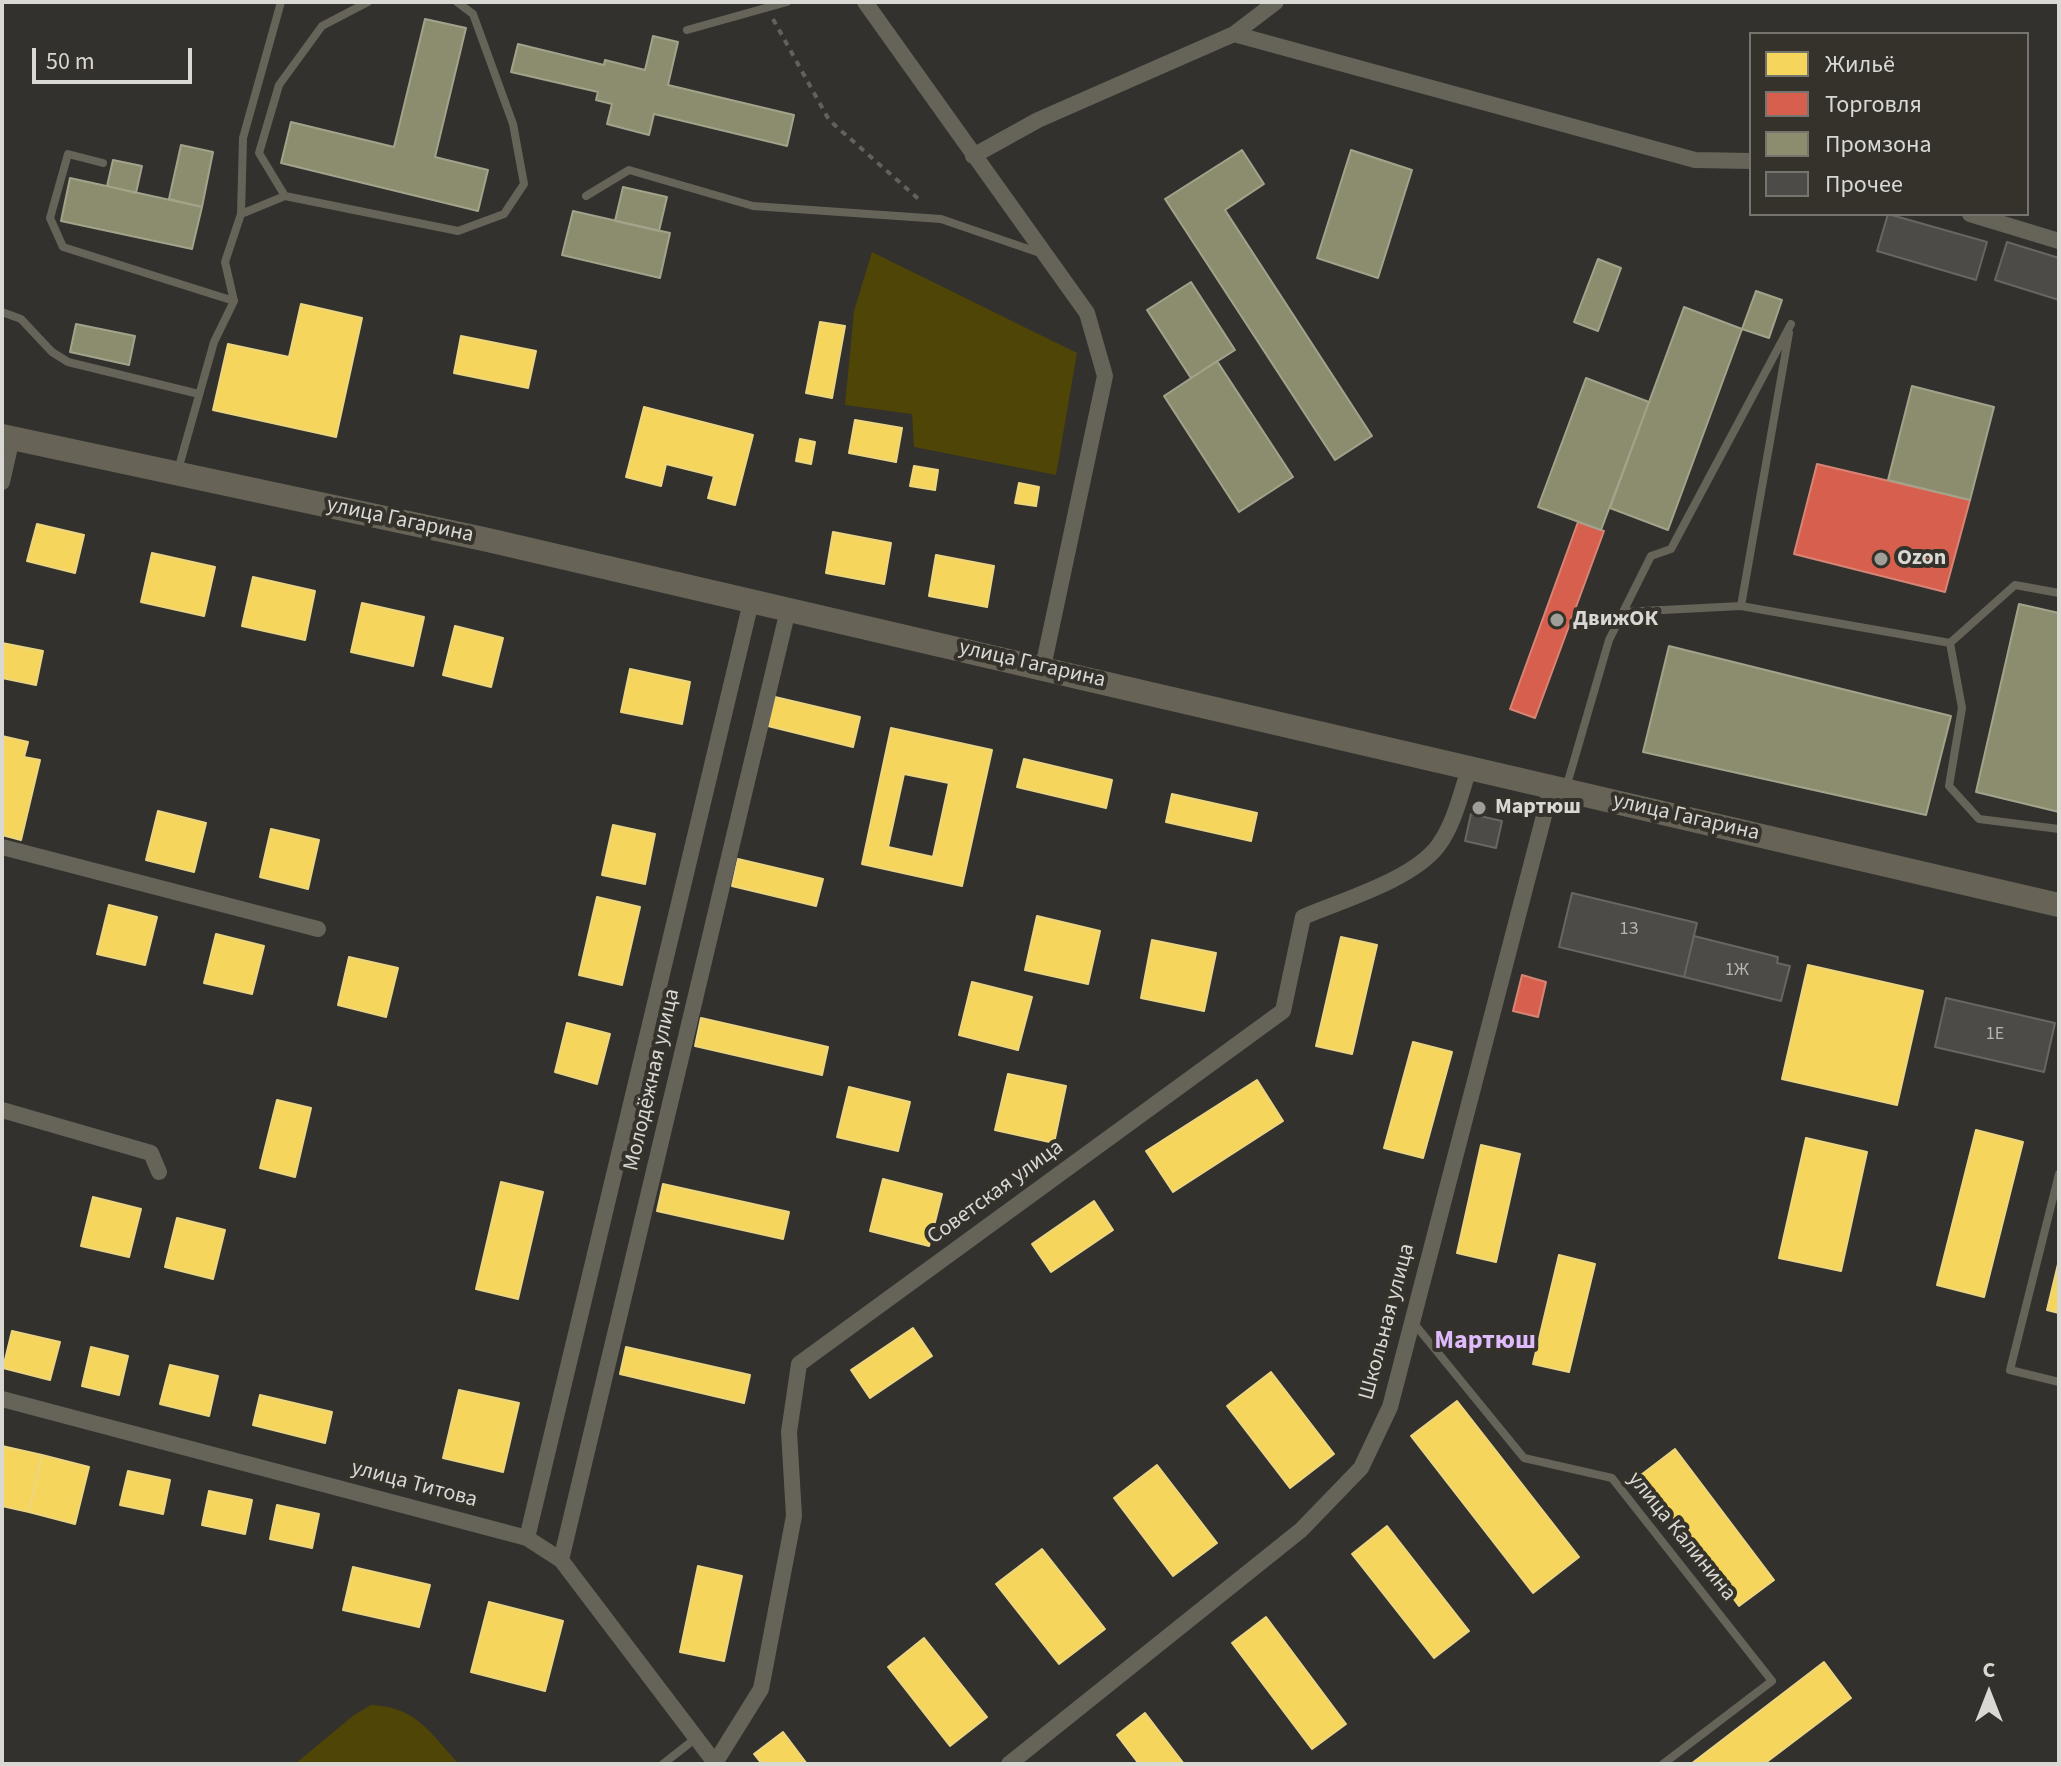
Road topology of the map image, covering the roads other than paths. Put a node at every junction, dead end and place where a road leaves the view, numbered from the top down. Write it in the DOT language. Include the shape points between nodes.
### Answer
graph roads {
  1 [pos="281,2"];
  2 [pos="368,2"];
  3 [pos="457,2"];
  4 [pos="787,2"];
  5 [pos="865,2"];
  6 [pos="1276,2"];
  7 [pos="687,30"];
  8 [pos="1234,34"];
  9 [pos="973,156"];
  10 [pos="1749,161"];
  11 [pos="103,163"];
  12 [pos="285,196"];
  13 [pos="586,196"];
  14 [pos="241,214"];
  15 [pos="1977,216"];
  16 [pos="2059,241"];
  17 [pos="1044,255"];
  18 [pos="234,301"];
  19 [pos="2,312"];
  20 [pos="199,394"];
  21 [pos="7,437"];
  22 [pos="177,474"];
  23 [pos="2,482"];
  24 [pos="2059,593"];
  25 [pos="751,602"];
  26 [pos="1741,606"];
  27 [pos="788,610"];
  28 [pos="1623,612"];
  29 [pos="1950,643"];
  30 [pos="1043,667"];
  31 [pos="1470,766"];
  32 [pos="1559,787"];
  33 [pos="2059,829"];
  34 [pos="2,847"];
  35 [pos="2059,905"];
  36 [pos="318,929"];
  37 [pos="2,1110"];
  38 [pos="159,1172"];
  39 [pos="2059,1174"];
  40 [pos="1412,1321"];
  41 [pos="2059,1382"];
  42 [pos="2,1399"];
  43 [pos="527,1538"];
  44 [pos="561,1560"];
  45 [pos="696,1738"];
  46 [pos="715,1763"];
  47 [pos="663,1764"];
  48 [pos="1009,1764"];
  49 [pos="1663,1764"];
  1 -- 14 [label="lane" via="243,138"];
  2 -- 12 [label="lane" via="322,26 279,85 259,153"];
  3 -- 12 [label="lane" via="473,14 513,124 524,184 504,214 458,231"];
  4 -- 7 [label="lane"];
  5 -- 9 [label="street"];
  6 -- 8 [label="street"];
  8 -- 9 [label="street" via="1038,120"];
  8 -- 10 [label="street" via="1695,160"];
  9 -- 17 [label="street"];
  11 -- 18 [label="lane" via="68,154 50,218 63,247"];
  12 -- 14 [label="lane"];
  13 -- 17 [label="lane" via="629,170 753,206 941,219"];
  14 -- 18 [label="lane" via="225,262"];
  15 -- 16 [label="street"];
  17 -- 30 [label="street" via="1087,313 1105,376"];
  18 -- 20 [label="lane" via="214,342"];
  19 -- 20 [label="lane" via="21,319 68,362"];
  20 -- 22 [label="lane"];
  21 -- 22 [label="main road, улица Гагарина"];
  21 -- 23 [label="street"];
  22 -- 25 [label="main road, улица Гагарина"];
  24 -- 29 [label="lane" via="2015,585"];
  25 -- 27 [label="main road, улица Гагарина"];
  25 -- 43 [label="street, Молодёжная улица"];
  26 -- 28 [label="lane"];
  26 -- 28 [label="lane" via="1791,324 1671,549 1651,556"];
  26 -- 29 [label="lane"];
  27 -- 30 [label="main road, улица Гагарина"];
  27 -- 44 [label="street, Молодёжная улица"];
  28 -- 32 [label="lane"];
  29 -- 33 [label="lane" via="1962,708 1949,786 1979,819"];
  30 -- 31 [label="main road, улица Гагарина"];
  31 -- 32 [label="main road, улица Гагарина"];
  31 -- 46 [label="street, Советская улица" via="1450,826 1414,870 1303,917 1283,1011 799,1364 789,1432 794,1516 761,1689"];
  32 -- 35 [label="main road, улица Гагарина"];
  32 -- 40 [label="street, Школьная улица"];
  34 -- 36 [label="street"];
  37 -- 38 [label="street" via="151,1153"];
  39 -- 41 [label="lane" via="2010,1370"];
  40 -- 48 [label="street, Школьная улица" via="1390,1407 1361,1468 1301,1530"];
  40 -- 49 [label="lane, улица Калинина" via="1524,1458 1612,1478 1772,1681"];
  42 -- 43 [label="street, улица Титова"];
  43 -- 44 [label="street, улица Титова"];
  44 -- 45 [label="street, улица Титова"];
  45 -- 46 [label="street, улица Титова"];
  45 -- 47 [label="lane"];
}
